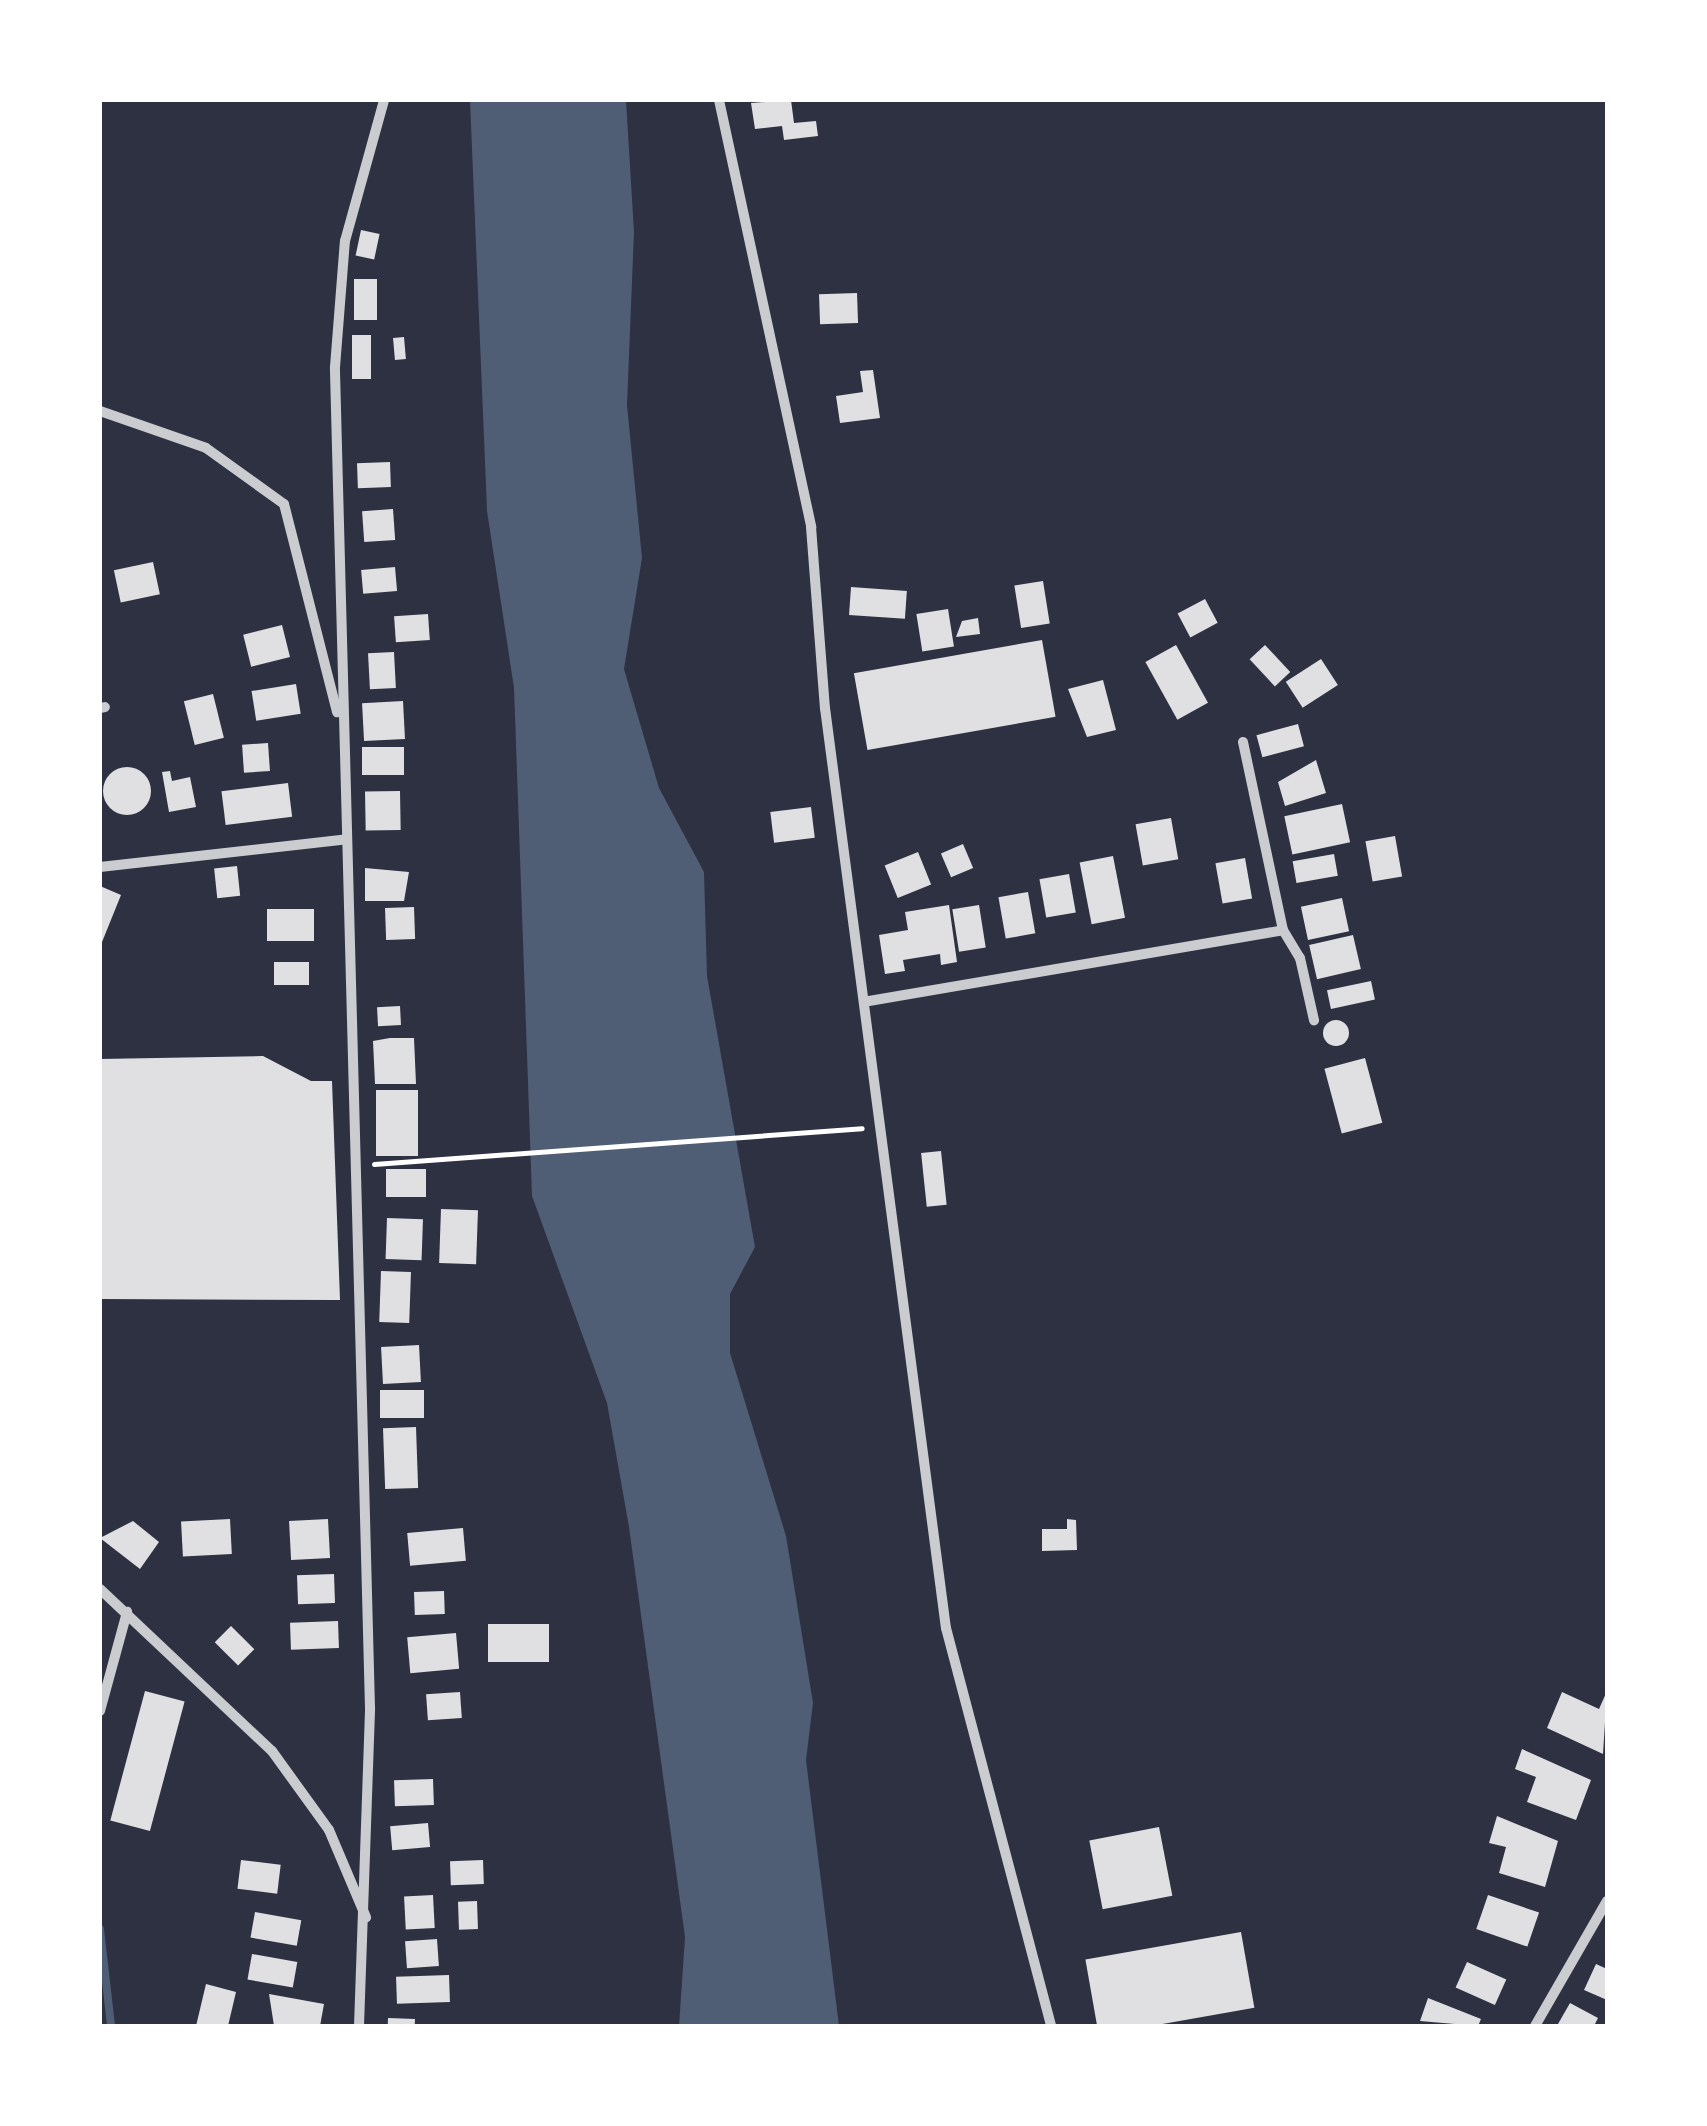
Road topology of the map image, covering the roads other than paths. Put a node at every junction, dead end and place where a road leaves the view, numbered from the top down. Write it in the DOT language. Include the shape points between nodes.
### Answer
graph roads {
  1 [pos="384,100"];
  2 [pos="719,100"];
  3 [pos="100,411"];
  4 [pos="339,724"];
  5 [pos="1244,742"];
  6 [pos="342,840"];
  7 [pos="100,867"];
  8 [pos="1283,930"];
  9 [pos="869,1000"];
  10 [pos="1314,1020"];
  11 [pos="100,1589"];
  12 [pos="126,1612"];
  13 [pos="100,1711"];
  14 [pos="1607,1901"];
  15 [pos="368,1926"];
  16 [pos="358,2026"];
  17 [pos="1051,2026"];
  18 [pos="1535,2026"];
  1 -- 4 [label="street" via="352,202 338,304 347,608"];
  2 -- 9 [label="street" via="811,527 825,708"];
  3 -- 4 [label="street" via="206,448 284,504"];
  4 -- 6 [label="street"];
  5 -- 8 [label="street"];
  6 -- 7 [label="street"];
  6 -- 15 [label="street"];
  8 -- 9 [label="street"];
  8 -- 10 [label="street"];
  9 -- 17 [label="street" via="946,1628"];
  11 -- 12 [label="street"];
  12 -- 13 [label="street"];
  12 -- 15 [label="street" via="236,1712 307,1795 351,1872"];
  14 -- 18 [label="street"];
  15 -- 16 [label="street"];
}
